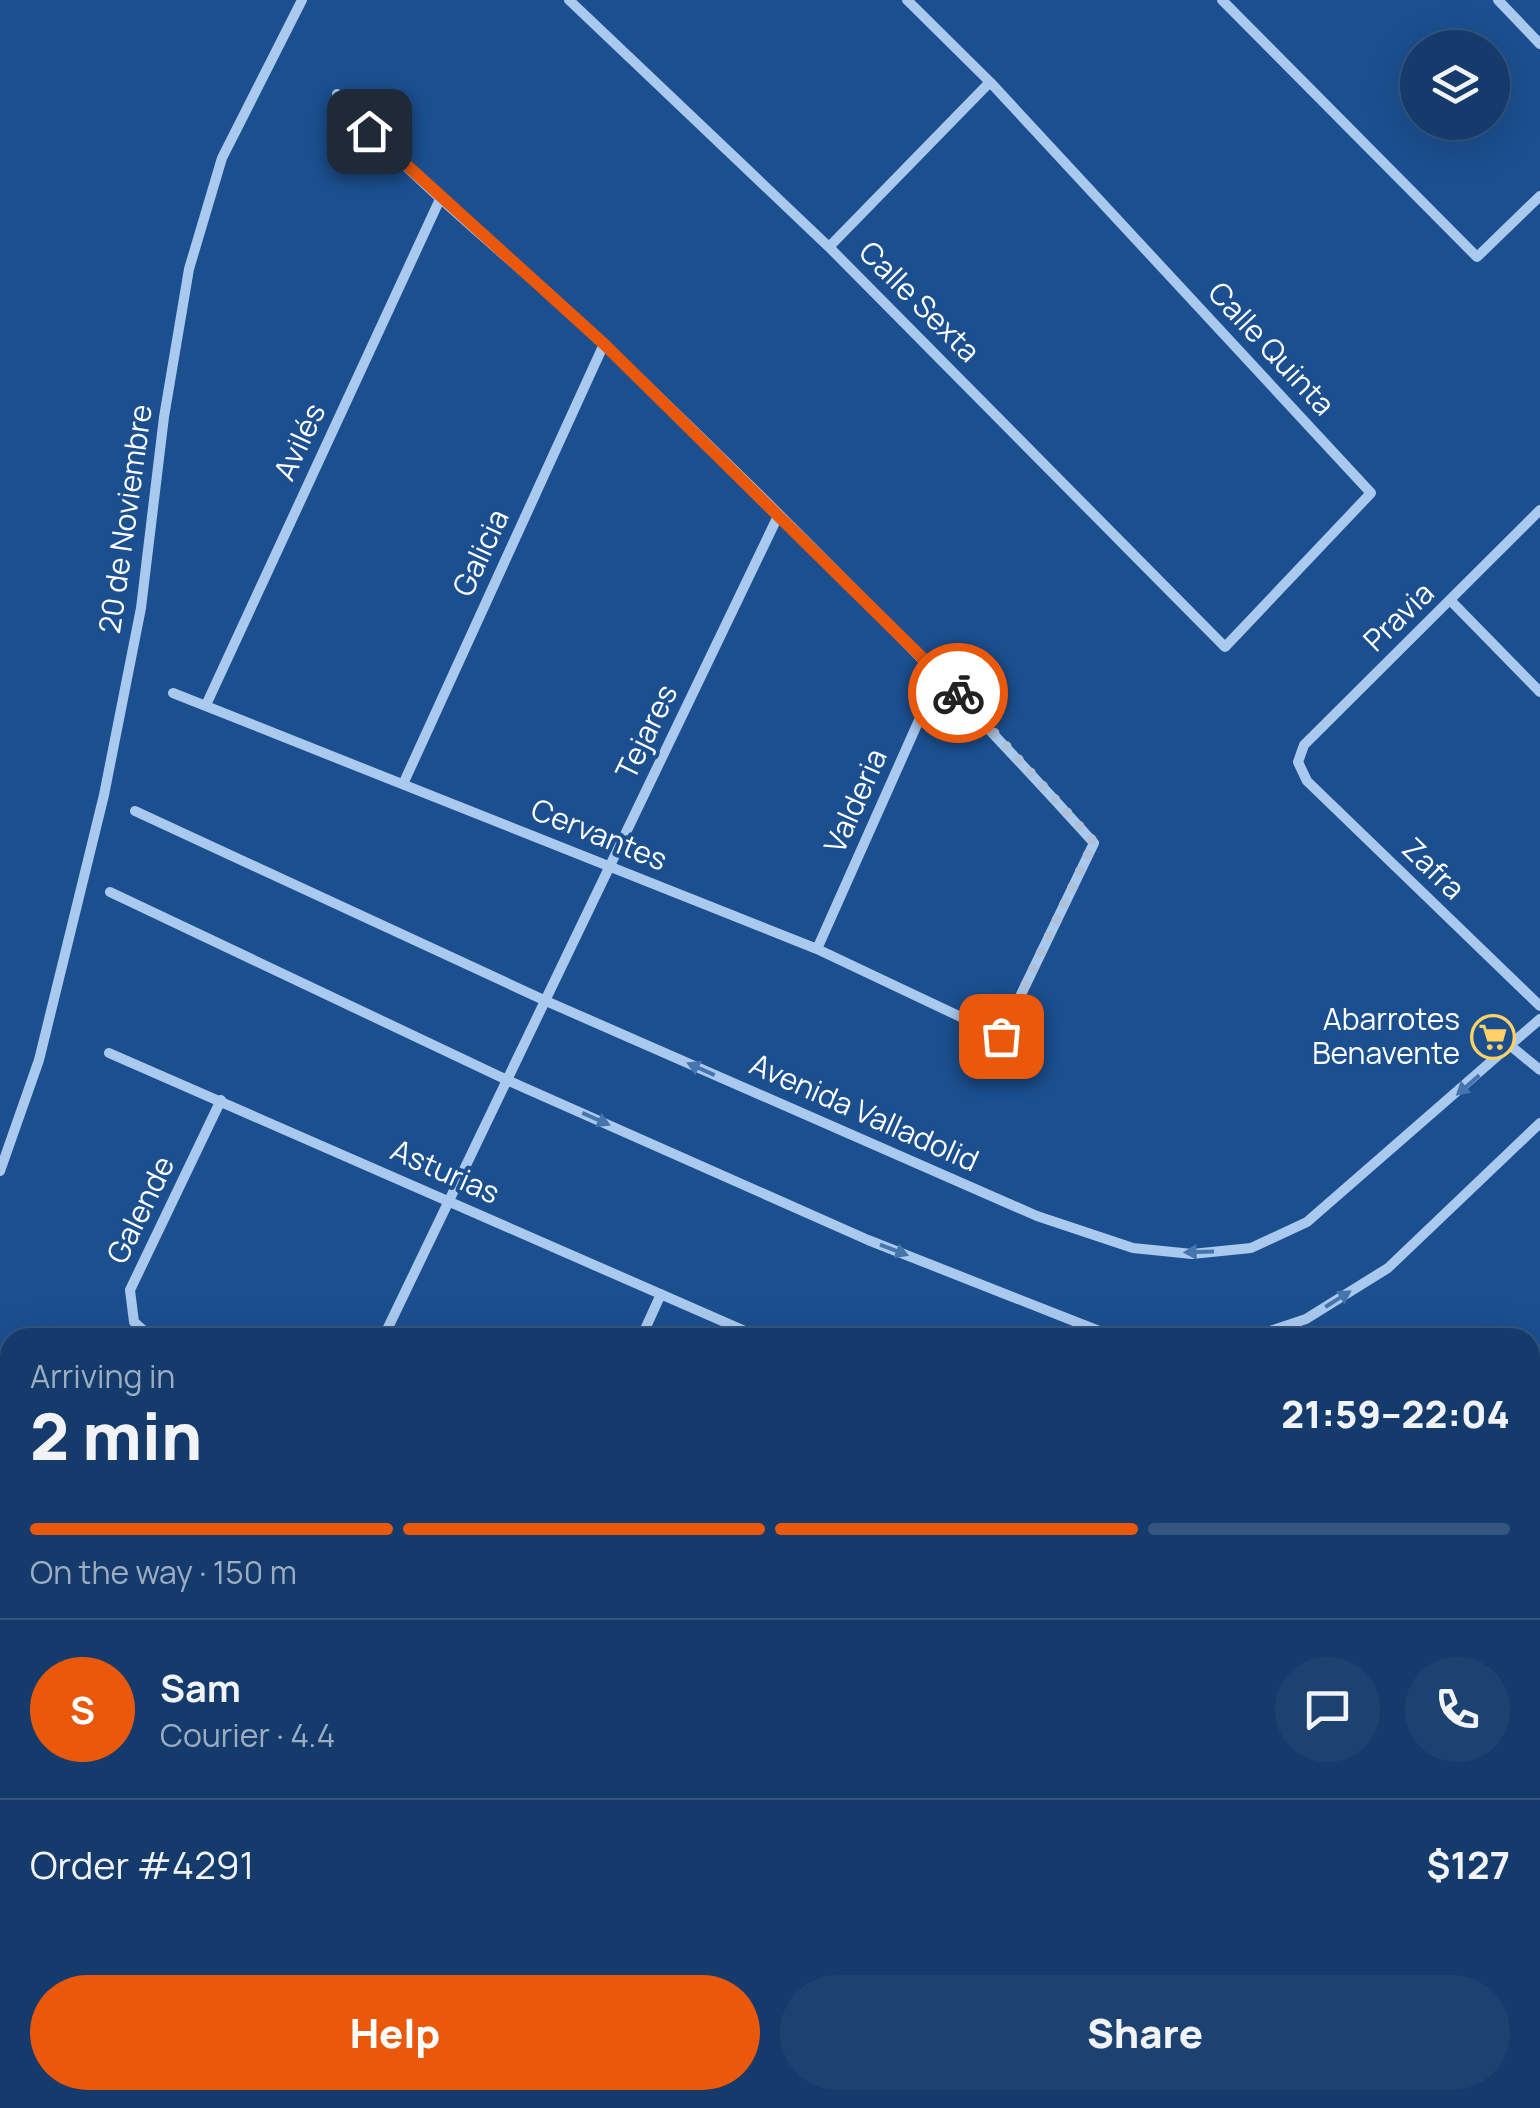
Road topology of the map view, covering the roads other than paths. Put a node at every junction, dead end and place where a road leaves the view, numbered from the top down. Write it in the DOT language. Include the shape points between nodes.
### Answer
graph roads {
  1 [pos="302,0"];
  2 [pos="570,0"];
  3 [pos="906,0"];
  4 [pos="1222,0"];
  5 [pos="1498,0"];
  6 [pos="1540,44"];
  7 [pos="990,82"];
  8 [pos="337,94"];
  9 [pos="1540,196"];
  10 [pos="440,200"];
  11 [pos="829,246"];
  12 [pos="604,344"];
  13 [pos="1540,510"];
  14 [pos="780,514"];
  15 [pos="1452,602"];
  16 [pos="1224,647"];
  17 [pos="940,673"];
  18 [pos="1540,692"];
  19 [pos="172,693"];
  20 [pos="206,705"];
  21 [pos="1298,762"];
  22 [pos="404,782"];
  23 [pos="134,811"];
  24 [pos="609,867"];
  25 [pos="110,892"];
  26 [pos="818,948"];
  27 [pos="546,1000"];
  28 [pos="1540,1006"];
  29 [pos="1540,1020"];
  30 [pos="1512,1046"];
  31 [pos="109,1053"];
  32 [pos="1540,1070"];
  33 [pos="507,1080"];
  34 [pos="221,1100"];
  35 [pos="1540,1123"];
  36 [pos="0,1171"];
  37 [pos="450,1201"];
  38 [pos="661,1294"];
  39 [pos="141,1328"];
  40 [pos="387,1328"];
  41 [pos="646,1328"];
  42 [pos="738,1328"];
  43 [pos="1092,1328"];
  44 [pos="1279,1328"];
  1 -- 36 [label="street, 20 de Noviembre" via="222,158 189,270 141,608 104,795 38,1060"];
  2 -- 11 [label="street, Calle Sexta"];
  3 -- 7 [label="street, Calle Quinta"];
  4 -- 9 [label="street" via="1476,258"];
  5 -- 6 [label="street"];
  7 -- 11 [label="street"];
  7 -- 16 [label="street, Calle Quinta" via="1371,493"];
  8 -- 10 [label="street"];
  10 -- 12 [label="street"];
  10 -- 20 [label="street, Avilés"];
  11 -- 16 [label="street, Calle Sexta"];
  12 -- 14 [label="street"];
  12 -- 22 [label="street, Galicia"];
  13 -- 15 [label="street, Pravia"];
  14 -- 17 [label="street"];
  14 -- 24 [label="street, Tejares"];
  15 -- 18 [label="street"];
  15 -- 21 [label="street, Pravia" via="1304,745"];
  17 -- 26 [label="street, Valderia"];
  17 -- 26 [label="street, Cervantes" via="1094,842 1001,1036"];
  19 -- 20 [label="street, Cervantes"];
  20 -- 22 [label="street, Cervantes"];
  21 -- 28 [label="street, Zafra" via="1307,781"];
  22 -- 24 [label="street, Cervantes"];
  23 -- 27 [label="street, Avenida Valladolid"];
  24 -- 26 [label="street, Cervantes"];
  24 -- 27 [label="street, Tejares"];
  25 -- 33 [label="street"];
  30 -- 27 [label="street, Avenida Valladolid, one-way" via="1307,1222 1251,1248 1192,1254 1133,1248 1036,1216"];
  27 -- 33 [label="street, Tejares"];
  29 -- 30 [label="street, Avenida Valladolid"];
  30 -- 32 [label="street"];
  31 -- 34 [label="street, Asturias"];
  33 -- 37 [label="street, Tejares"];
  33 -- 43 [label="street, one-way" via="868,1240"];
  34 -- 37 [label="street, Asturias"];
  34 -- 39 [label="street, Galende" via="130,1290"];
  44 -- 35 [label="street, one-way" via="1306,1319 1388,1268"];
  37 -- 38 [label="street, Asturias"];
  37 -- 40 [label="street, Tejares"];
  38 -- 41 [label="street"];
  38 -- 42 [label="street, Asturias"];
}
